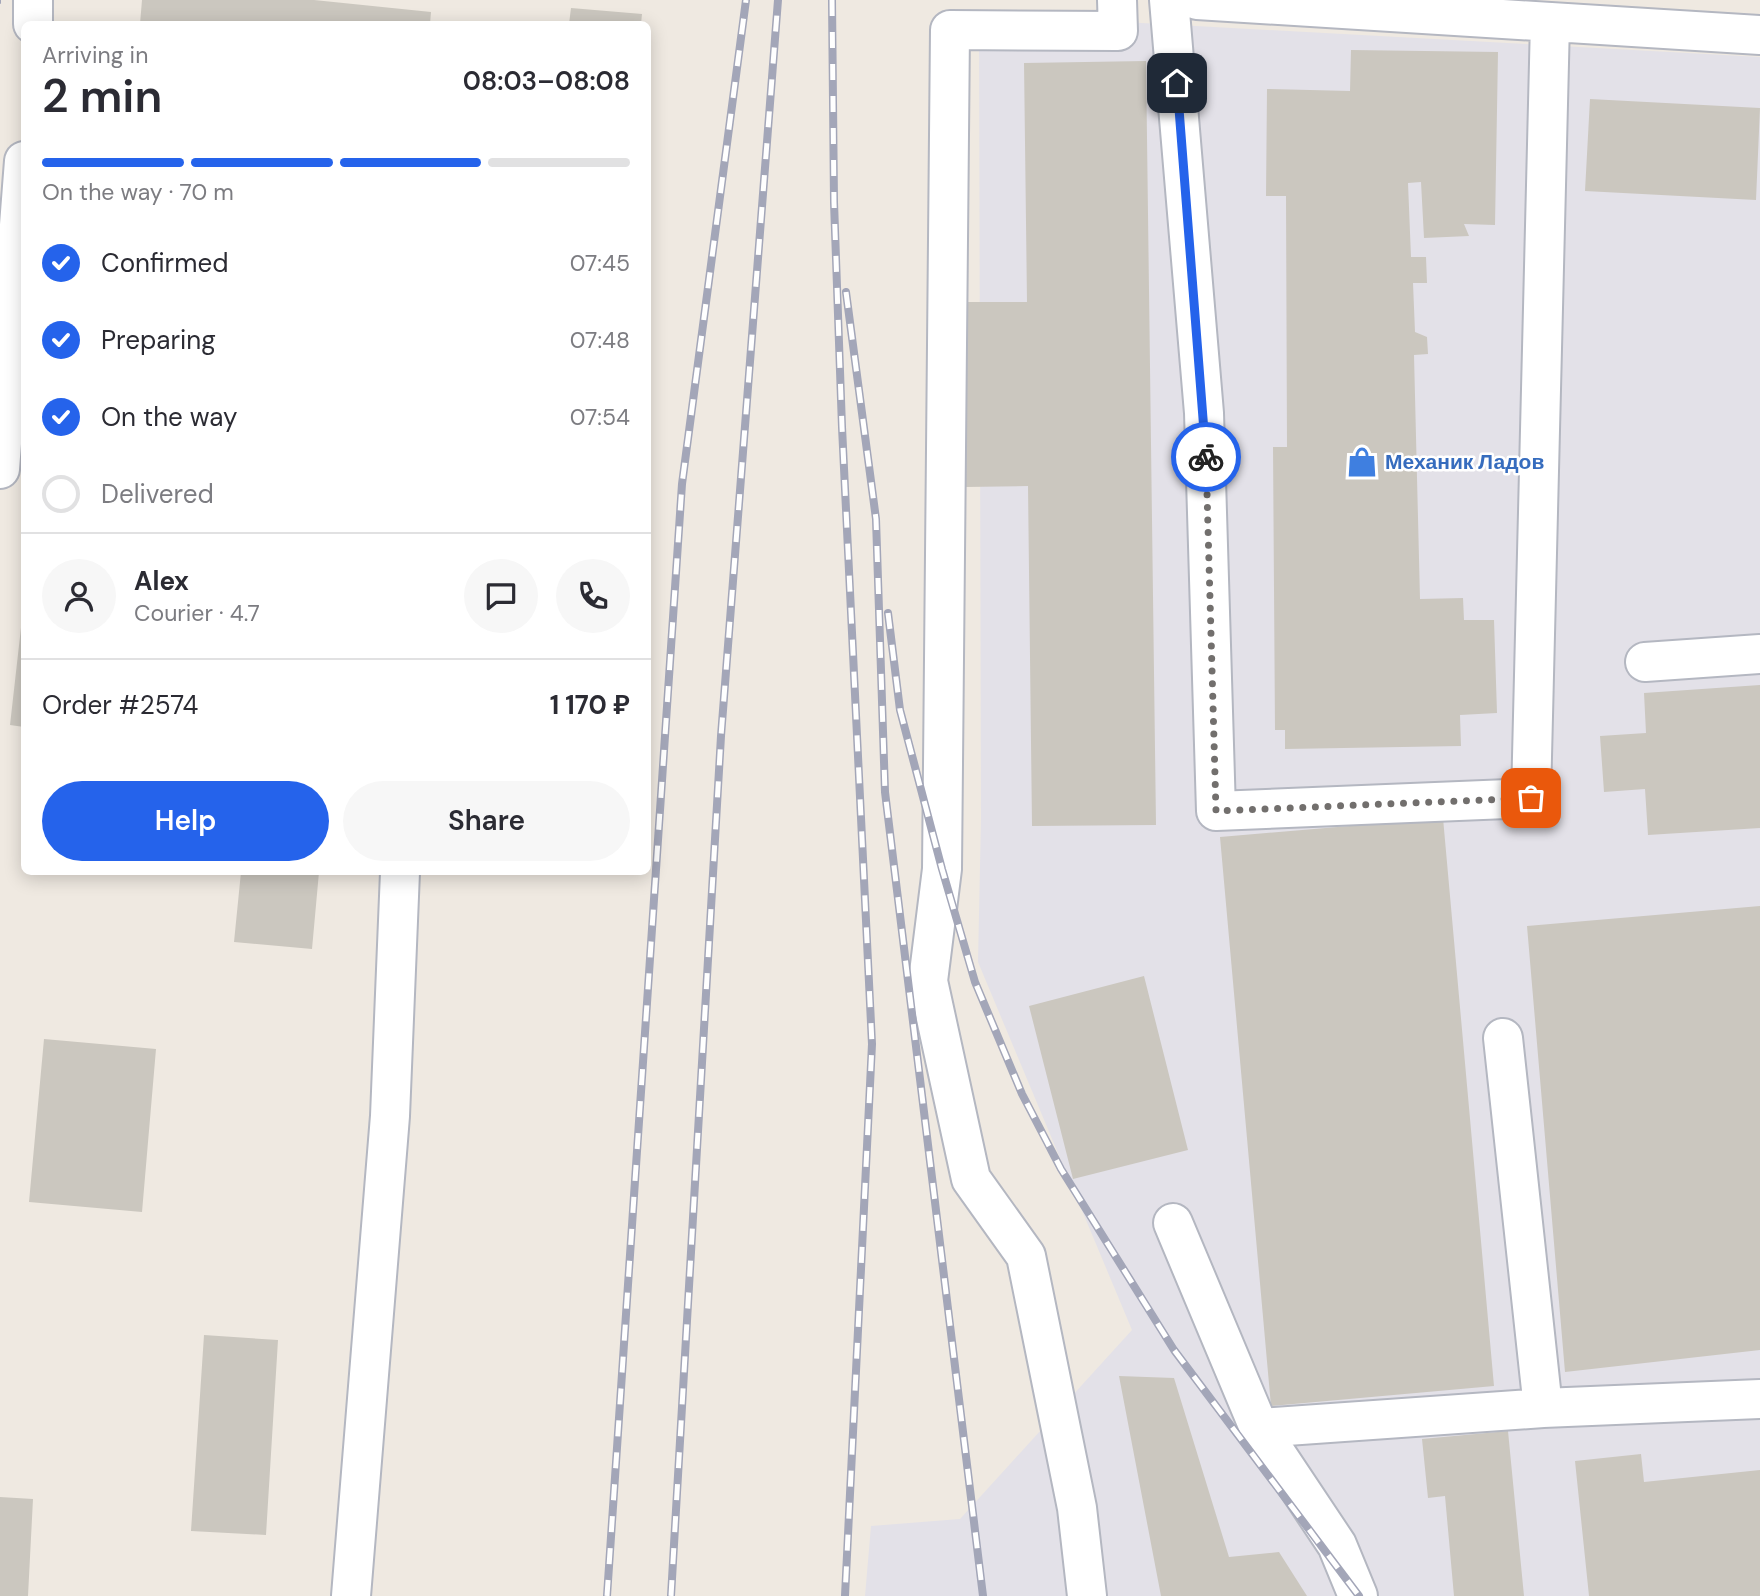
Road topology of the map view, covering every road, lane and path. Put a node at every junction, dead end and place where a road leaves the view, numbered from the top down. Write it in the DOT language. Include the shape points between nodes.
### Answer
graph roads {
  1 [pos="33,0"];
  2 [pos="1117,0"];
  3 [pos="1170,0"];
  4 [pos="1197,0"];
  5 [pos="1262,2"];
  6 [pos="33,21"];
  7 [pos="1550,22"];
  8 [pos="1760,35"];
  9 [pos="21,200"];
  10 [pos="0,469"];
  11 [pos="1760,654"];
  12 [pos="1644,662"];
  13 [pos="400,875"];
  14 [pos="1503,1038"];
  15 [pos="1174,1223"];
  16 [pos="1760,1399"];
  17 [pos="1543,1408"];
  18 [pos="1259,1429"];
  19 [pos="351,1596"];
  20 [pos="1087,1596"];
  21 [pos="1358,1596"];
  1 -- 6 [label="street"];
  2 -- 20 [label="street" via="1118,31 950,30 942,869 928,981 971,1179 1026,1256 1077,1508"];
  3 -- 7 [label="street" via="1204,413 1216,811 1531,798"];
  4 -- 5 [label="street"];
  5 -- 7 [label="street"];
  7 -- 8 [label="street"];
  9 -- 10 [label="street"];
  11 -- 12 [label="street"];
  13 -- 19 [label="street" via="390,1116"];
  14 -- 17 [label="street"];
  15 -- 18 [label="street"];
  16 -- 17 [label="street"];
  17 -- 18 [label="street"];
  18 -- 21 [label="street" via="1337,1545"];
}
